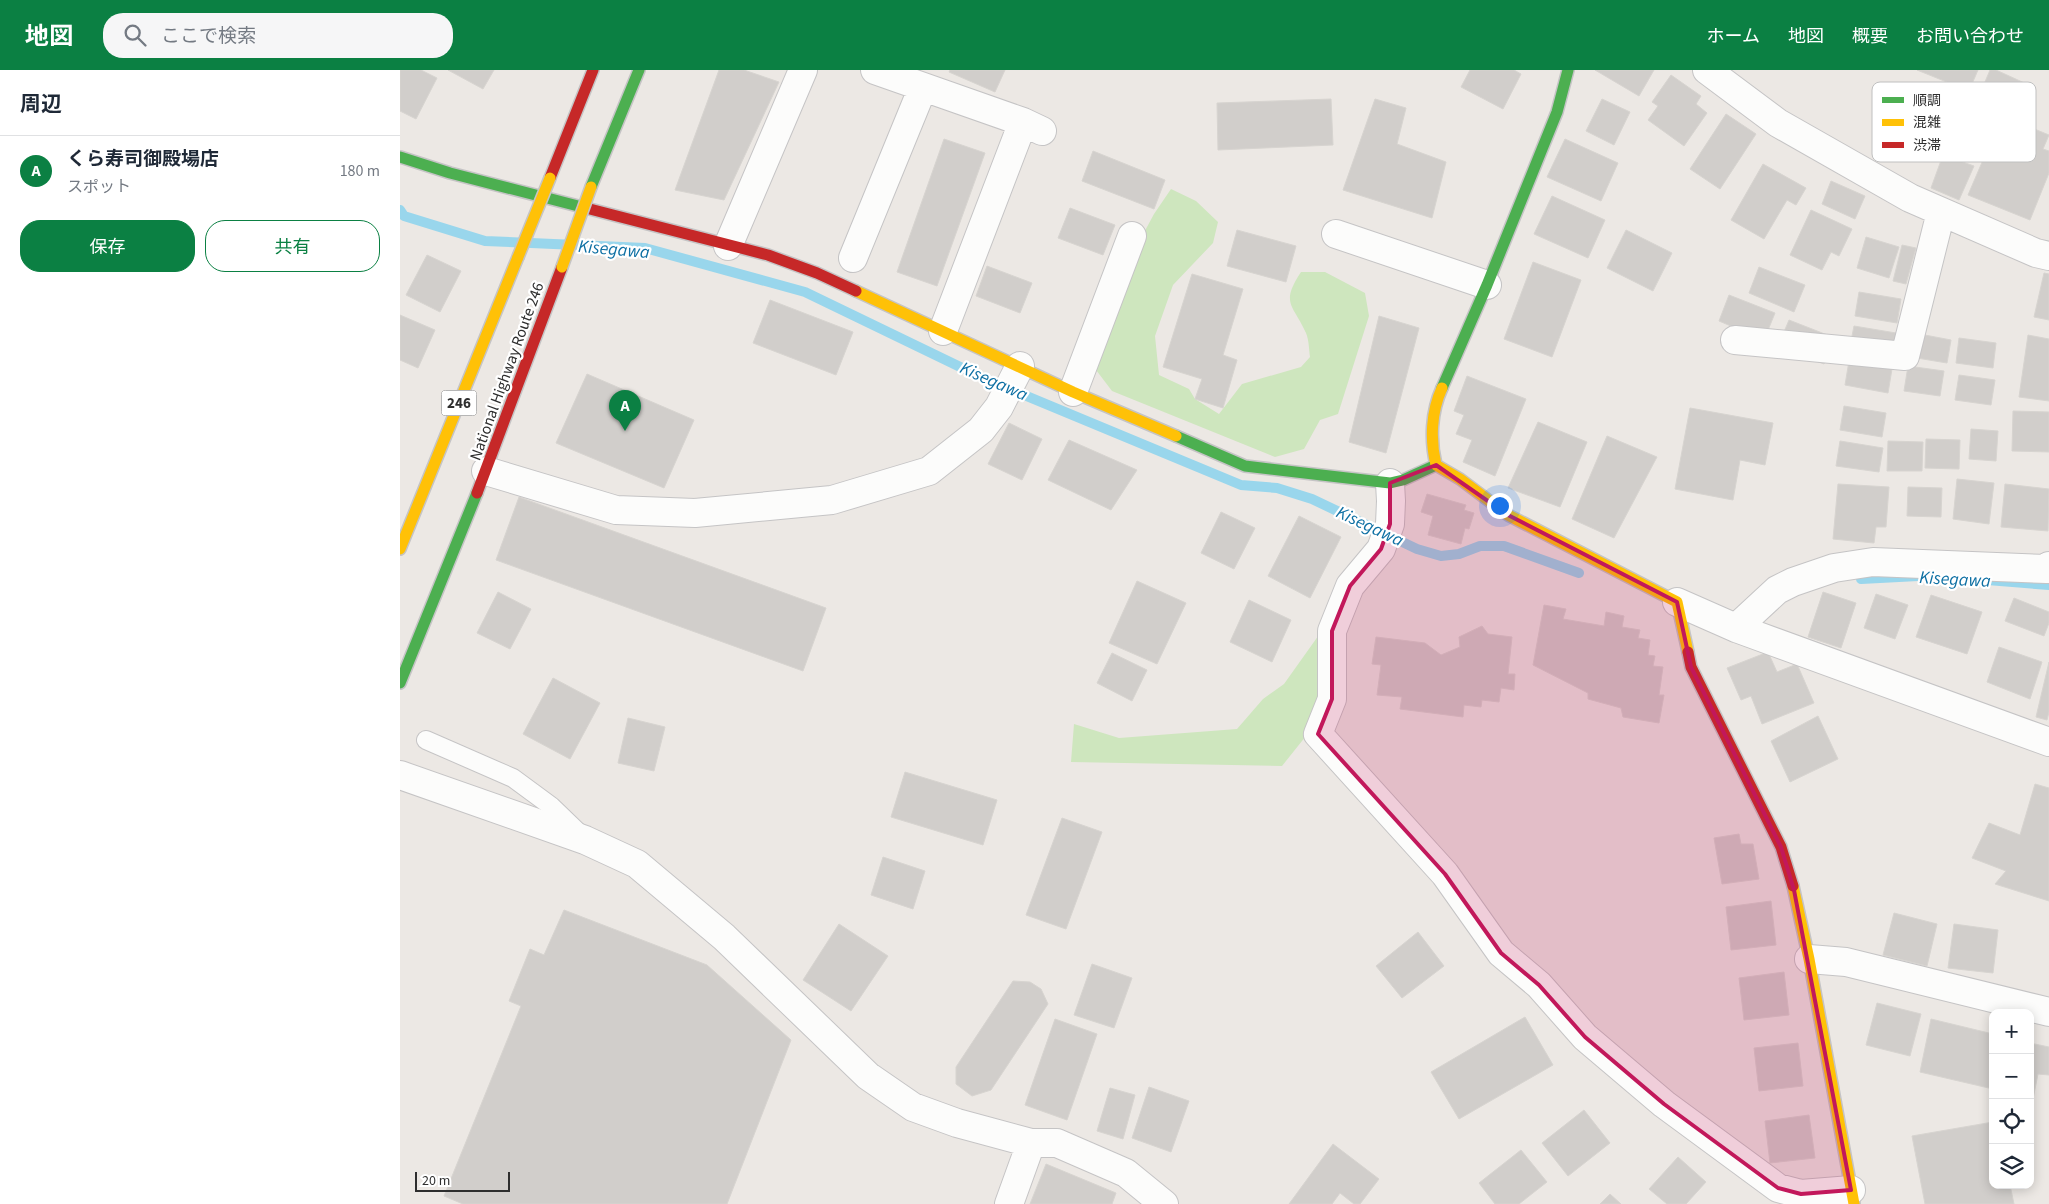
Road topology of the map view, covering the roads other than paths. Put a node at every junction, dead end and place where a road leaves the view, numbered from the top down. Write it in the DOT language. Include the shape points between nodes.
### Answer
graph roads {
  1 [pos="593,70"];
  2 [pos="639,70"];
  3 [pos="803,70"];
  4 [pos="875,70"];
  5 [pos="1568,70"];
  6 [pos="1707,70"];
  7 [pos="923,88"];
  8 [pos="400,157"];
  9 [pos="1941,212"];
  10 [pos="1336,234"];
  11 [pos="1132,236"];
  12 [pos="728,246"];
  13 [pos="2049,256"];
  14 [pos="853,258"];
  15 [pos="1487,285"];
  16 [pos="943,331"];
  17 [pos="1735,340"];
  18 [pos="1017,372"];
  19 [pos="1073,392"];
  20 [pos="1436,465"];
  21 [pos="486,471"];
  22 [pos="1391,492"];
  23 [pos="400,549"];
  24 [pos="2048,568"];
  25 [pos="1677,602"];
  26 [pos="1736,628"];
  27 [pos="400,683"];
  28 [pos="426,740"];
  29 [pos="2049,742"];
  30 [pos="400,775"];
  31 [pos="586,840"];
  32 [pos="1809,959"];
  33 [pos="2049,1012"];
  34 [pos="1031,1143"];
  35 [pos="1852,1197"];
  36 [pos="1797,1199"];
  37 [pos="1009,1204"];
  38 [pos="1164,1204"];
  1 -- 23 [label="main road, National Highway Route 246 / 246, bridge"];
  2 -- 21 [label="main road, National Highway Route 246, bridge" via="591,187"];
  3 -- 12 [label="street"];
  4 -- 7 [label="street"];
  5 -- 15 [label="main road" via="1556,112"];
  6 -- 9 [label="street" via="1778,123 1910,198"];
  7 -- 14 [label="street"];
  7 -- 16 [label="street" via="1033,127"];
  8 -- 12 [label="main road" via="450,174"];
  9 -- 13 [label="street"];
  9 -- 17 [label="street" via="1905,356"];
  10 -- 15 [label="street"];
  11 -- 19 [label="street"];
  12 -- 16 [label="main road" via="768,255 817,273"];
  15 -- 20 [label="main road" via="1438,396 1432,447"];
  16 -- 18 [label="main road"];
  18 -- 19 [label="main road"];
  18 -- 21 [label="street" via="999,407 982,430 929,471 832,500 695,513 616,510"];
  19 -- 22 [label="main road" via="1245,466"];
  20 -- 22 [label="main road" via="1403,480"];
  20 -- 25 [label="main road" via="1508,515"];
  21 -- 27 [label="main road, National Highway Route 246"];
  22 -- 36 [label="street" via="1390,524 1381,550 1350,586 1332,631 1332,699 1318,734 1445,874 1501,954 1539,985 1586,1037 1664,1104 1728,1153"];
  24 -- 26 [label="street" via="1873,562 1834,568 1777,590"];
  25 -- 26 [label="street"];
  25 -- 32 [label="main road" via="1691,667 1781,848"];
  26 -- 29 [label="street"];
  28 -- 31 [label="lane" via="513,778 551,806"];
  30 -- 31 [label="street"];
  31 -- 34 [label="street" via="637,864 724,937 868,1076 913,1107"];
  32 -- 33 [label="street" via="1846,962"];
  32 -- 35 [label="main road"];
  34 -- 37 [label="street"];
  34 -- 38 [label="street" via="1057,1143 1126,1173"];
  35 -- 36 [label="street"];
}
